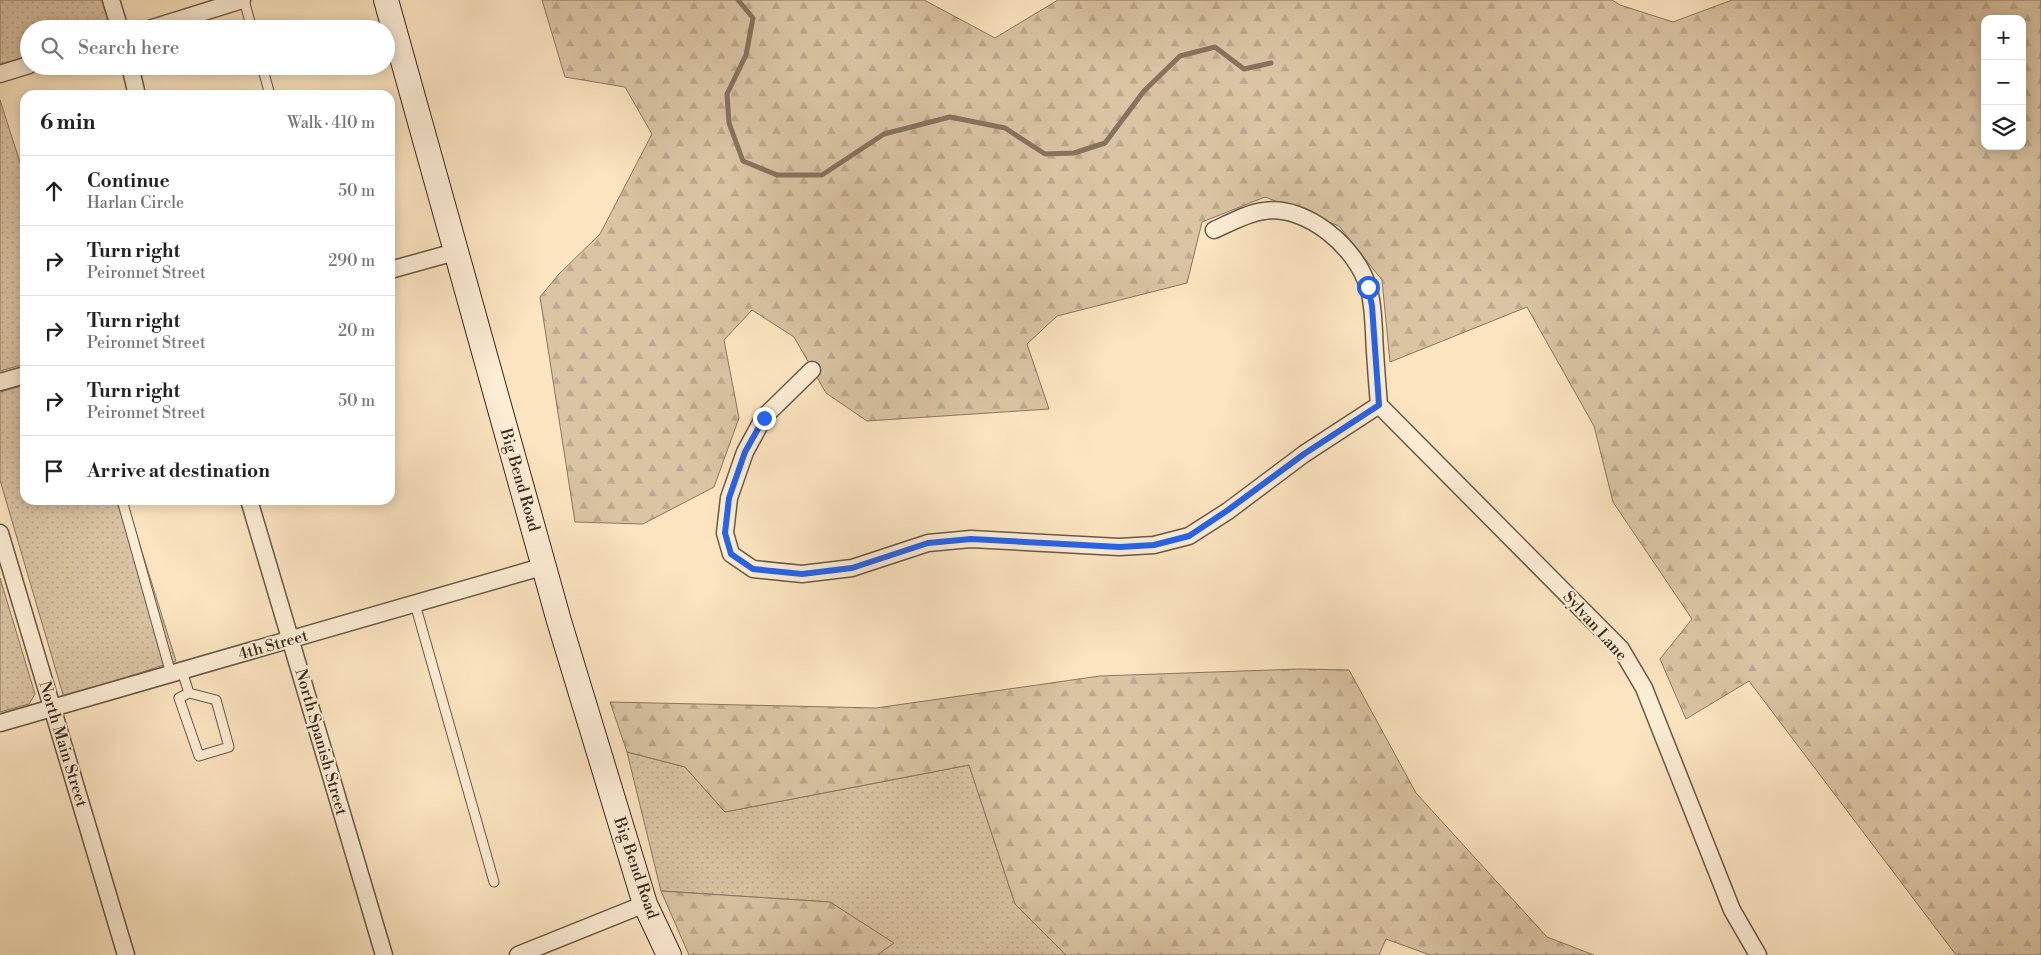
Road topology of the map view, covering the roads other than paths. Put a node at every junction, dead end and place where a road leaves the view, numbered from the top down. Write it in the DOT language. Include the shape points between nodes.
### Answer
graph roads {
  1 [pos="111,0"];
  2 [pos="243,0"];
  3 [pos="386,0"];
  4 [pos="117,20"];
  5 [pos="178,20"];
  6 [pos="249,20"];
  7 [pos="391,20"];
  8 [pos="395,33"];
  9 [pos="20,68"];
  10 [pos="0,74"];
  11 [pos="132,75"];
  12 [pos="264,75"];
  13 [pos="136,90"];
  14 [pos="269,90"];
  15 [pos="1214,230"];
  16 [pos="455,252"];
  17 [pos="395,269"];
  18 [pos="812,370"];
  19 [pos="20,376"];
  20 [pos="0,382"];
  21 [pos="1379,405"];
  22 [pos="124,505"];
  23 [pos="250,505"];
  24 [pos="0,533"];
  25 [pos="545,566"];
  26 [pos="415,604"];
  27 [pos="291,640"];
  28 [pos="176,673"];
  29 [pos="189,693"];
  30 [pos="52,709"];
  31 [pos="0,723"];
  32 [pos="494,882"];
  33 [pos="645,904"];
  34 [pos="126,955"];
  35 [pos="384,955"];
  36 [pos="518,955"];
  37 [pos="669,955"];
  38 [pos="1758,955"];
  1 -- 4 [label="street"];
  2 -- 5 [label="street"];
  2 -- 6 [label="lane"];
  3 -- 7 [label="main road, Big Bend Road"];
  8 -- 16 [label="main road, Big Bend Road"];
  9 -- 10 [label="street"];
  11 -- 13 [label="street"];
  12 -- 14 [label="lane"];
  15 -- 21 [label="street" via="1265,210 1284,211 1319,225 1339,242 1358,263 1368,287"];
  16 -- 17 [label="street"];
  16 -- 25 [label="main road, Big Bend Road"];
  18 -- 21 [label="street" via="764,418 745,452 729,498 725,533 731,554 753,569 802,574 852,568 928,543 971,539 1120,547 1154,545 1189,536"];
  19 -- 20 [label="street"];
  21 -- 38 [label="street, Sylvan Lane" via="1621,649 1644,688 1732,910"];
  22 -- 28 [label="lane"];
  23 -- 27 [label="street, North Spanish Street"];
  24 -- 30 [label="street, North Main Street"];
  25 -- 26 [label="street, 4th Street"];
  25 -- 33 [label="main road, Big Bend Road"];
  26 -- 27 [label="street, 4th Street"];
  26 -- 32 [label="lane"];
  27 -- 28 [label="street, 4th Street"];
  27 -- 35 [label="street, North Spanish Street"];
  28 -- 29 [label="lane"];
  28 -- 30 [label="street, 4th Street"];
  29 -- 29 [label="lane" via="216,700 229,747 198,756 179,698"];
  30 -- 31 [label="street, 4th Street"];
  30 -- 34 [label="street, North Main Street"];
  33 -- 36 [label="street"];
  33 -- 37 [label="main road, Big Bend Road"];
}
